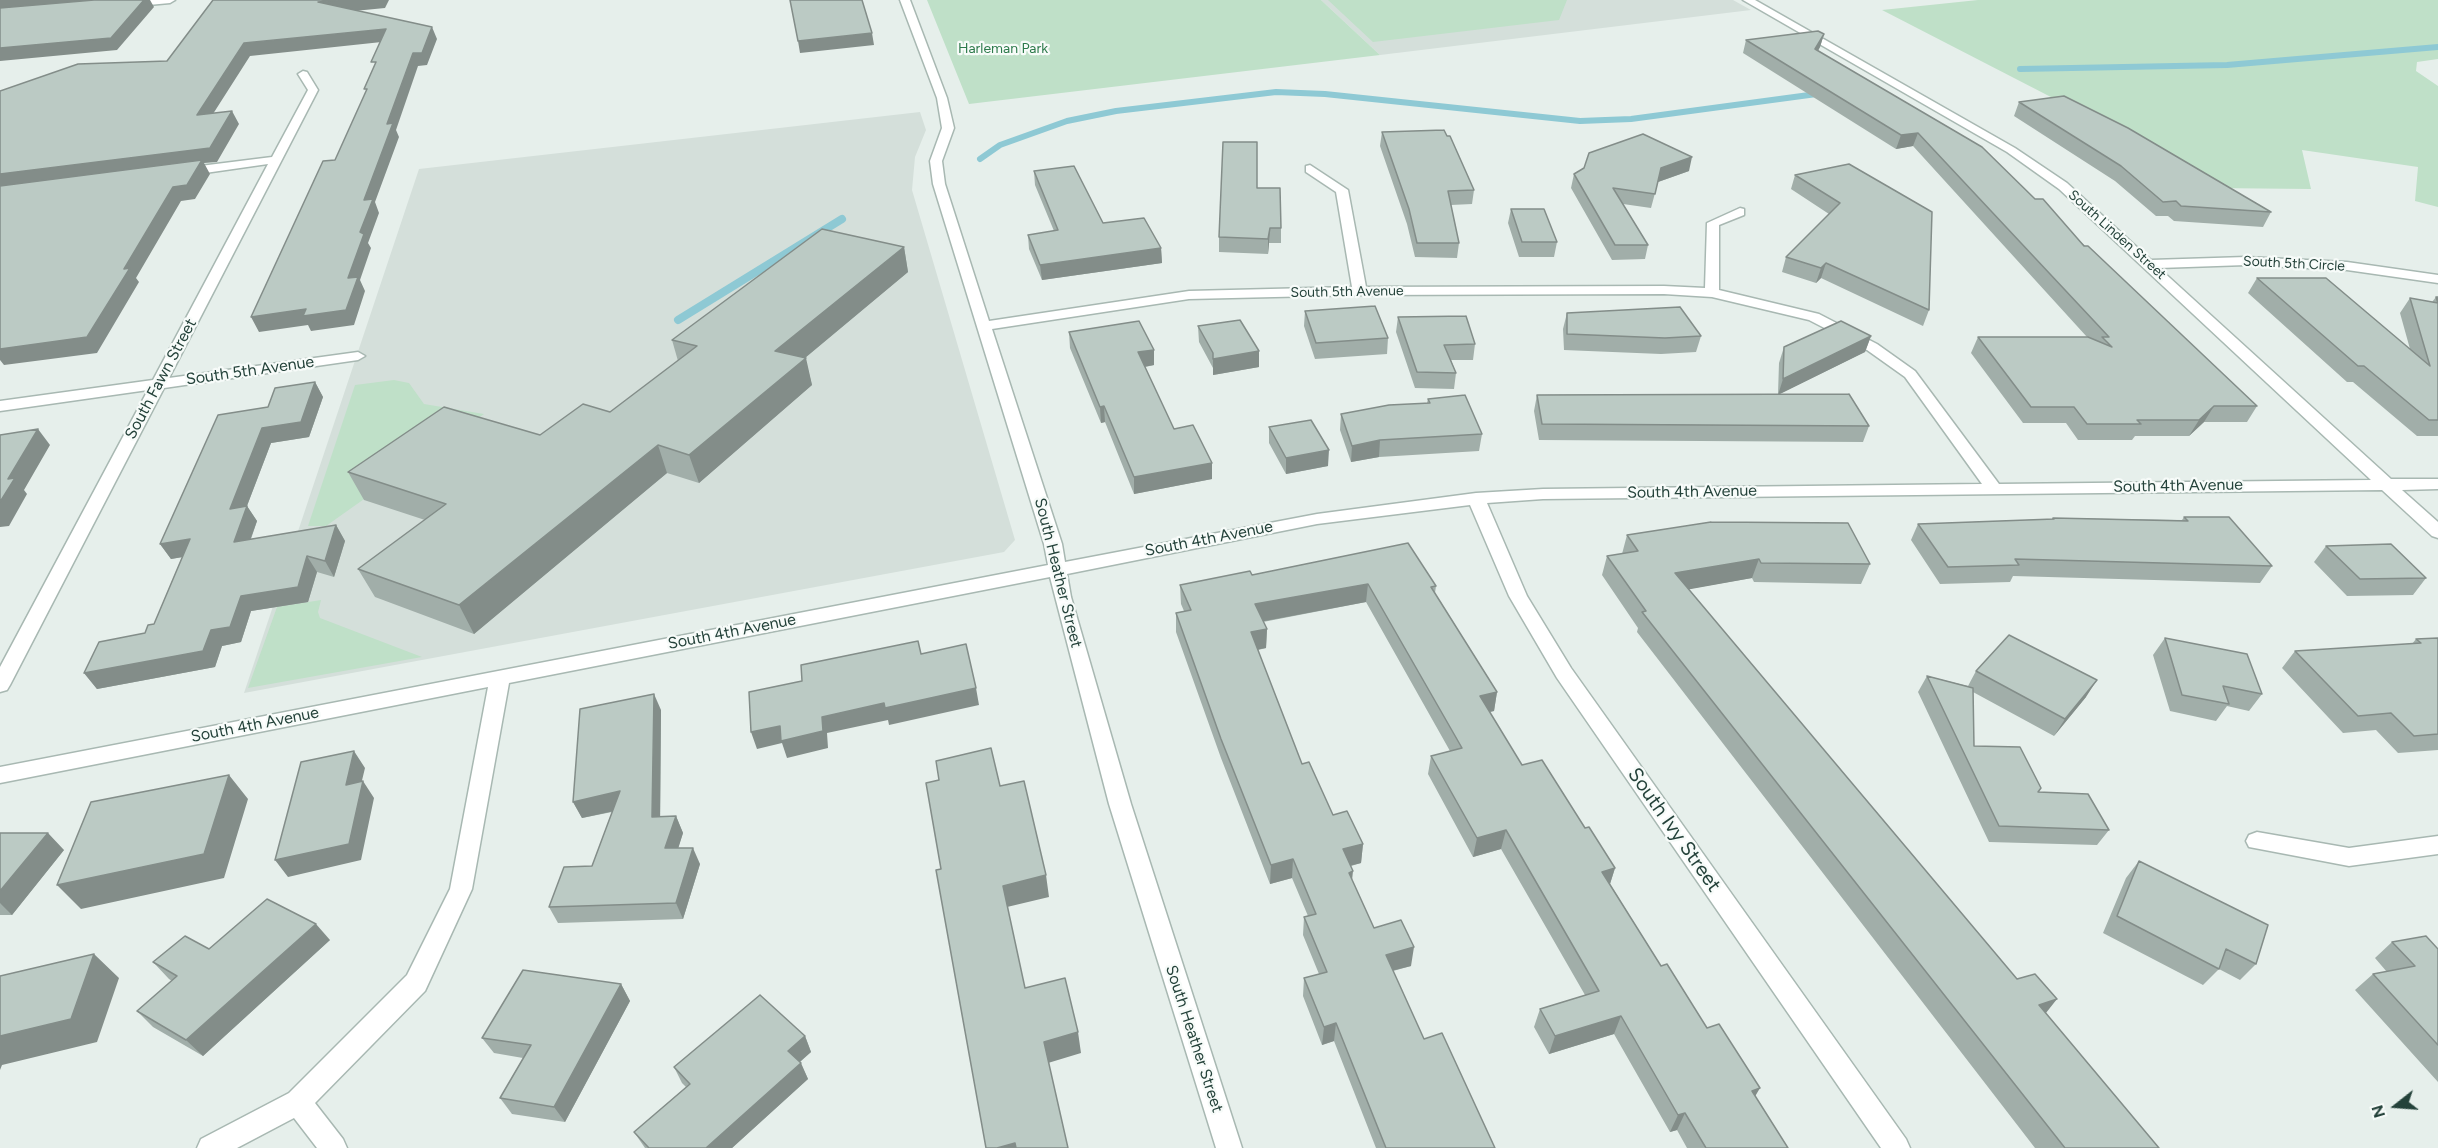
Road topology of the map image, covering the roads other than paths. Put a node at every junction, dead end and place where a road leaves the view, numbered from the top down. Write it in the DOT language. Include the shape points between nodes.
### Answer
graph roads {
  1 [pos="170,0"];
  2 [pos="905,0"];
  3 [pos="1748,0"];
  4 [pos="113,5"];
  5 [pos="303,74"];
  6 [pos="275,160"];
  7 [pos="1310,169"];
  8 [pos="168,174"];
  9 [pos="1740,212"];
  10 [pos="2150,264"];
  11 [pos="2438,279"];
  12 [pos="1360,291"];
  13 [pos="1712,293"];
  14 [pos="985,326"];
  15 [pos="358,356"];
  16 [pos="158,384"];
  17 [pos="0,406"];
  18 [pos="2386,484"];
  19 [pos="2438,484"];
  20 [pos="1994,489"];
  21 [pos="1476,498"];
  22 [pos="2438,532"];
  23 [pos="1058,569"];
  24 [pos="500,678"];
  25 [pos="0,685"];
  26 [pos="0,775"];
  27 [pos="2257,841"];
  28 [pos="2438,845"];
  29 [pos="298,1102"];
  30 [pos="210,1148"];
  31 [pos="334,1148"];
  32 [pos="1229,1148"];
  33 [pos="1897,1148"];
  1 -- 4 [label="street"];
  2 -- 14 [label="street, South Heather Street" via="942,98 948,128 936,161 939,184"];
  3 -- 10 [label="street, South Linden Street" via="2037,167"];
  5 -- 6 [label="street, South Fawn Street" via="313,90"];
  6 -- 8 [label="street"];
  6 -- 16 [label="street, South Fawn Street"];
  7 -- 12 [label="street" via="1341,190"];
  9 -- 13 [label="street" via="1713,223"];
  10 -- 11 [label="street, South 5th Circle" via="2246,261 2347,266"];
  10 -- 18 [label="street, South Linden Street"];
  12 -- 13 [label="street, South 5th Avenue"];
  12 -- 14 [label="street, South 5th Avenue" via="1189,296"];
  13 -- 20 [label="street, South 5th Avenue" via="1814,317 1872,347 1910,374"];
  14 -- 23 [label="street, South Heather Street"];
  15 -- 16 [label="street, South 5th Avenue"];
  16 -- 17 [label="street, South 5th Avenue"];
  16 -- 25 [label="street, South Fawn Street"];
  18 -- 19 [label="street, South 4th Avenue"];
  18 -- 20 [label="street, South 4th Avenue"];
  18 -- 22 [label="street, South Linden Street"];
  20 -- 21 [label="street, South 4th Avenue"];
  21 -- 23 [label="street, South 4th Avenue" via="1317,519"];
  21 -- 33 [label="street, South Ivy Street" via="1518,596 1564,673"];
  23 -- 24 [label="street, South 4th Avenue"];
  23 -- 32 [label="street, South Heather Street" via="1062,597 1120,804"];
  24 -- 26 [label="street, South 4th Avenue"];
  24 -- 29 [label="street" via="461,889 451,910 416,983"];
  27 -- 28 [label="street" via="2349,857"];
  29 -- 30 [label="street"];
  29 -- 31 [label="street"];
}
